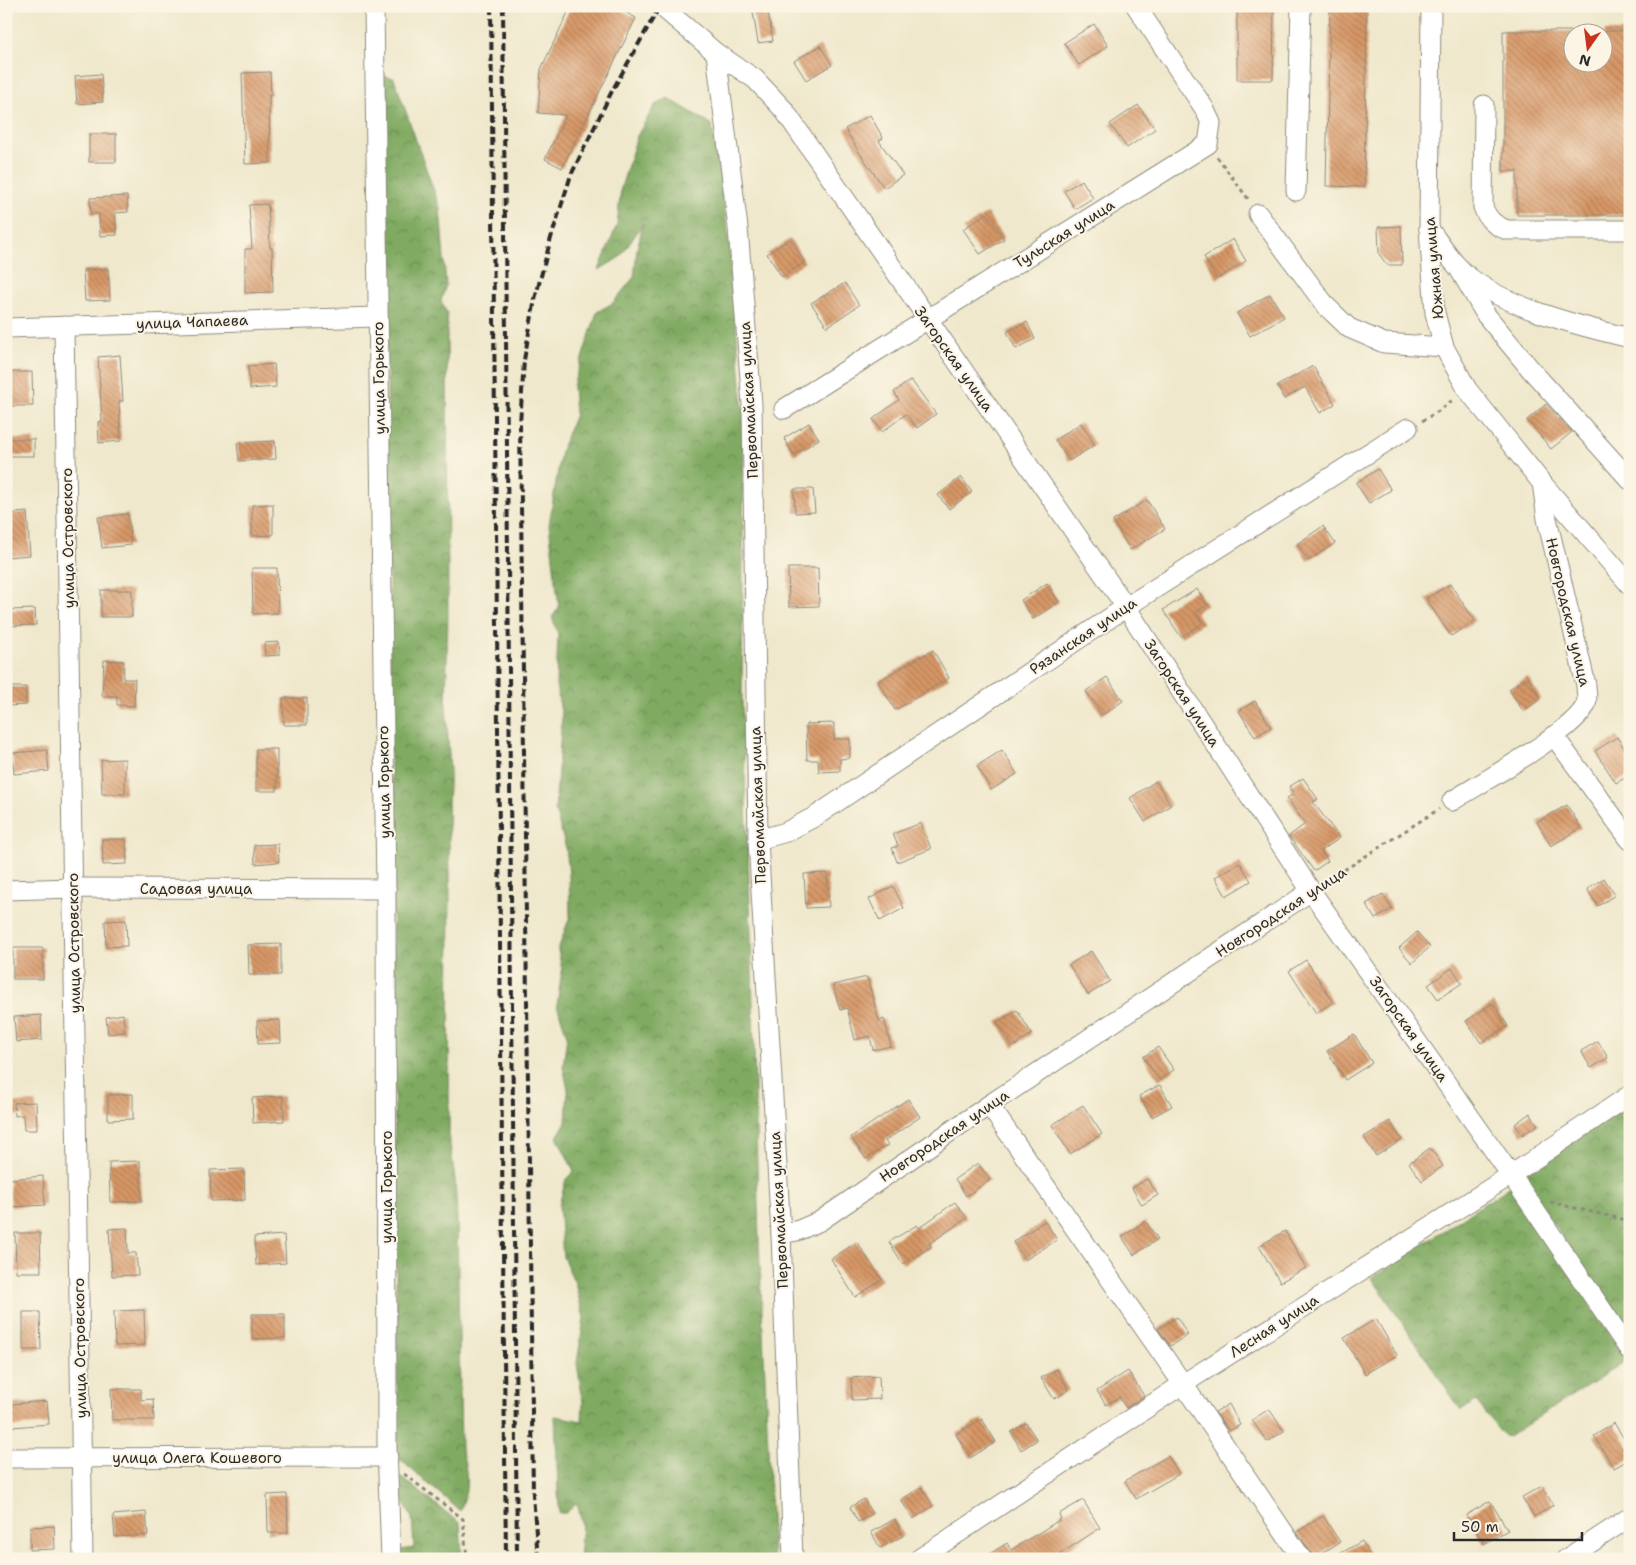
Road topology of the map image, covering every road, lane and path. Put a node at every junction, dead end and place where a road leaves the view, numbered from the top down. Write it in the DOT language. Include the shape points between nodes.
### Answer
graph roads {
  1 [pos="374,6"];
  2 [pos="661,6"];
  3 [pos="1136,6"];
  4 [pos="1301,6"];
  5 [pos="1431,6"];
  6 [pos="716,53"];
  7 [pos="1484,105"];
  8 [pos="1208,144"];
  9 [pos="1296,191"];
  10 [pos="1258,214"];
  11 [pos="1429,229"];
  12 [pos="1630,230"];
  13 [pos="1458,267"];
  14 [pos="378,317"];
  15 [pos="927,319"];
  16 [pos="64,326"];
  17 [pos="6,328"];
  18 [pos="1630,338"];
  19 [pos="1444,347"];
  20 [pos="1467,389"];
  21 [pos="784,409"];
  22 [pos="1408,428"];
  23 [pos="1630,480"];
  24 [pos="1542,483"];
  25 [pos="1630,585"];
  26 [pos="1126,607"];
  27 [pos="1554,736"];
  28 [pos="1452,801"];
  29 [pos="758,840"];
  30 [pos="1630,840"];
  31 [pos="74,888"];
  32 [pos="386,889"];
  33 [pos="6,890"];
  34 [pos="1311,891"];
  35 [pos="1630,1095"];
  36 [pos="989,1105"];
  37 [pos="1511,1175"];
  38 [pos="1525,1196"];
  39 [pos="1630,1221"];
  40 [pos="781,1234"];
  41 [pos="1630,1351"];
  42 [pos="1183,1384"];
  43 [pos="388,1456"];
  44 [pos="6,1458"];
  45 [pos="82,1458"];
  46 [pos="1630,1517"];
  47 [pos="84,1559"];
  48 [pos="391,1559"];
  49 [pos="467,1559"];
  50 [pos="793,1559"];
  51 [pos="920,1559"];
  52 [pos="1302,1559"];
  53 [pos="1566,1559"];
  1 -- 14 [label="street, улица Горького"];
  2 -- 6 [label="street, Загорская улица"];
  3 -- 8 [label="street" via="1204,108 1211,123"];
  4 -- 9 [label="street"];
  5 -- 11 [label="street, Южная улица"];
  6 -- 15 [label="street, Загорская улица" via="755,79 784,110"];
  6 -- 29 [label="street, Первомайская улица" via="738,228 752,404"];
  7 -- 12 [label="street" via="1483,206 1486,217 1494,225 1507,230"];
  8 -- 10 [label="path"];
  8 -- 15 [label="street, Тульская улица"];
  10 -- 19 [label="street" via="1326,306 1349,328 1384,343"];
  11 -- 13 [label="street"];
  11 -- 19 [label="street, Южная улица" via="1435,313"];
  13 -- 18 [label="street" via="1483,287 1517,303 1582,326"];
  13 -- 23 [label="street" via="1486,315"];
  14 -- 16 [label="street, улица Чапаева"];
  14 -- 32 [label="street, улица Горького"];
  15 -- 21 [label="street, Тульская улица"];
  15 -- 26 [label="street, Загорская улица"];
  16 -- 17 [label="street, улица Чапаева"];
  16 -- 31 [label="street, улица Островского"];
  19 -- 20 [label="street, Южная улица"];
  20 -- 22 [label="path" via="1437,412"];
  20 -- 24 [label="street, Южная улица"];
  22 -- 26 [label="street, Рязанская улица"];
  24 -- 25 [label="street, Южная улица"];
  24 -- 27 [label="street, Новгородская улица" via="1547,519 1586,684 1586,704 1575,720"];
  26 -- 29 [label="street, Рязанская улица" via="816,816 786,832"];
  26 -- 34 [label="street, Загорская улица"];
  27 -- 28 [label="street, Новгородская улица"];
  27 -- 30 [label="street"];
  28 -- 34 [label="path, Новгородская улица"];
  29 -- 40 [label="street, Первомайская улица"];
  31 -- 32 [label="street, Садовая улица"];
  31 -- 33 [label="street, Садовая улица"];
  31 -- 45 [label="street, улица Островского"];
  32 -- 43 [label="street, улица Горького"];
  34 -- 36 [label="street, Новгородская улица"];
  34 -- 37 [label="street, Загорская улица"];
  35 -- 37 [label="street, Лесная улица"];
  36 -- 40 [label="street, Новгородская улица" via="820,1220 797,1231"];
  36 -- 42 [label="street"];
  37 -- 38 [label="street, Загорская улица"];
  37 -- 42 [label="street, Лесная улица"];
  38 -- 39 [label="path"];
  38 -- 41 [label="street, Загорская улица"];
  40 -- 50 [label="street, Первомайская улица"];
  42 -- 51 [label="street, Лесная улица"];
  42 -- 52 [label="street"];
  43 -- 45 [label="street, улица Олега Кошевого"];
  43 -- 48 [label="street, улица Горького"];
  43 -- 49 [label="path" via="403,1472 463,1519"];
  44 -- 45 [label="street, улица Олега Кошевого"];
  45 -- 47 [label="street, улица Островского"];
  46 -- 53 [label="street"];
}
